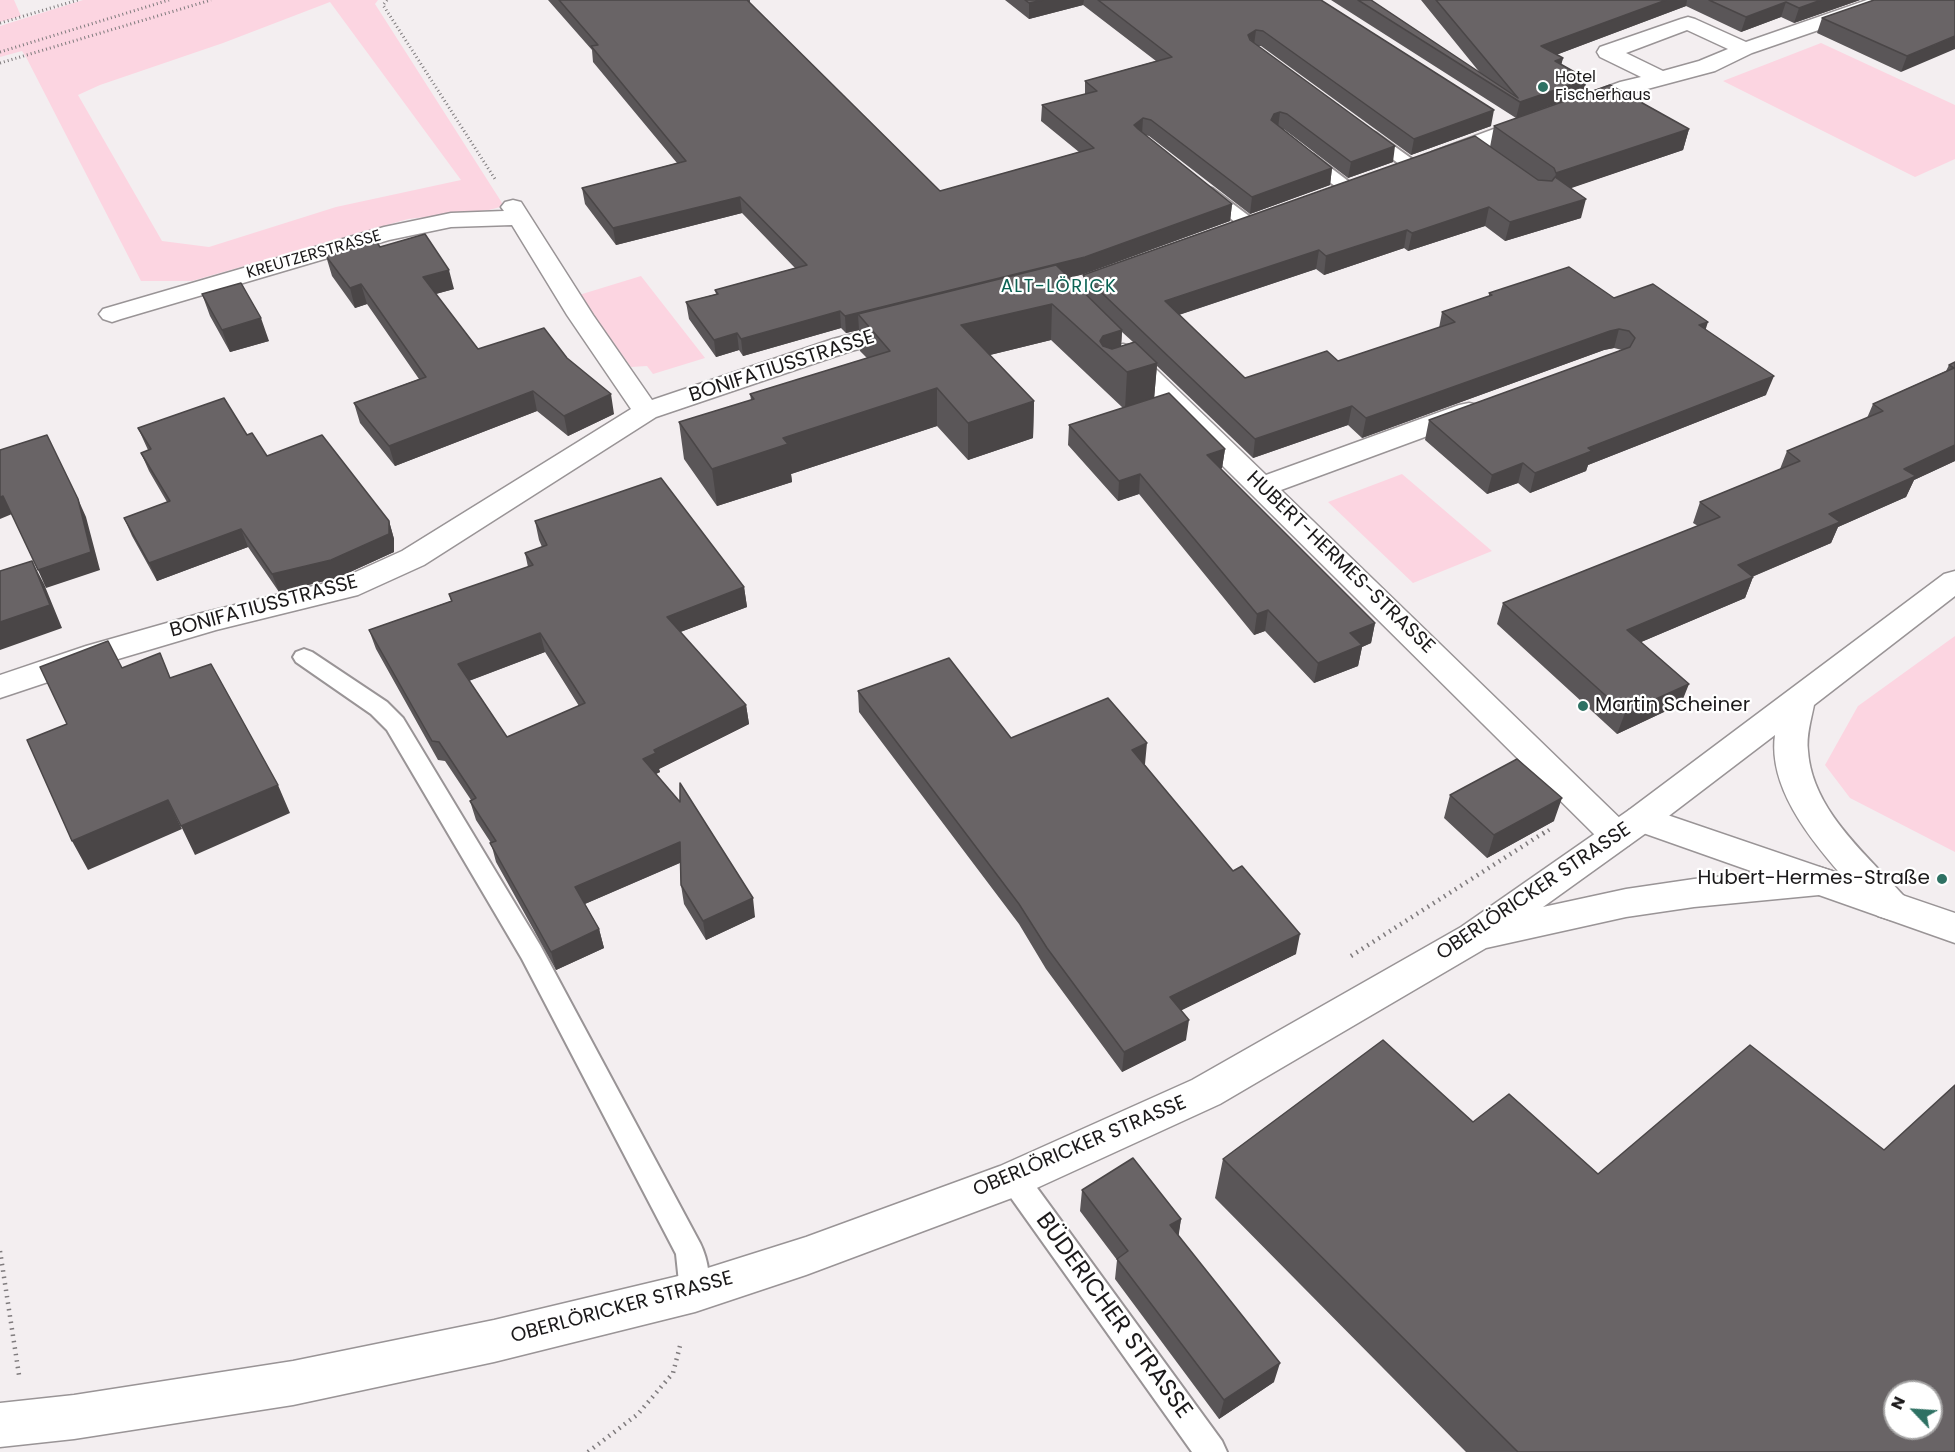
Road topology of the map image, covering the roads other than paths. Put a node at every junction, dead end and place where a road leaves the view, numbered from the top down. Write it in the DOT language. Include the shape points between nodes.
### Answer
graph roads {
  1 [pos="1887,0"];
  2 [pos="1745,48"];
  3 [pos="1660,78"];
  4 [pos="1608,95"];
  5 [pos="1627,106"];
  6 [pos="1357,126"];
  7 [pos="1296,148"];
  8 [pos="1413,167"];
  9 [pos="1197,184"];
  10 [pos="1367,184"];
  11 [pos="1317,202"];
  12 [pos="1262,222"];
  13 [pos="1217,238"];
  14 [pos="112,314"];
  15 [pos="930,323"];
  16 [pos="1100,330"];
  17 [pos="1493,403"];
  18 [pos="646,411"];
  19 [pos="1262,487"];
  20 [pos="1955,581"];
  21 [pos="304,657"];
  22 [pos="0,687"];
  23 [pos="1798,700"];
  24 [pos="1629,827"];
  25 [pos="1819,881"];
  26 [pos="1891,906"];
  27 [pos="1955,928"];
  28 [pos="1474,937"];
  29 [pos="1014,1179"];
  30 [pos="695,1292"];
  31 [pos="14,1424"];
  32 [pos="1211,1452"];
  1 -- 2 [label="street"];
  2 -- 3 [label="street" via="1707,66"];
  2 -- 3 [label="street" via="1688,23 1608,52"];
  3 -- 4 [label="street"];
  4 -- 5 [label="lane"];
  4 -- 8 [label="street" via="1504,123 1481,151"];
  6 -- 8 [label="lane"];
  7 -- 10 [label="lane"];
  8 -- 10 [label="street"];
  9 -- 12 [label="lane"];
  10 -- 11 [label="street"];
  12 -- 13 [label="street"];
  14 -- 18 [label="street, KREUTZERSTRASSE" via="384,234 516,212"];
  15 -- 18 [label="street, BONIFATIUSSTRASSE" via="842,345"];
  16 -- 19 [label="street, HUBERT-HERMES-STRASSE" via="1129,371 1164,406"];
  17 -- 19 [label="street"];
  18 -- 22 [label="street, BONIFATIUSSTRASSE" via="413,558 347,588 192,626"];
  19 -- 24 [label="street, HUBERT-HERMES-STRASSE" via="1576,794"];
  20 -- 23 [label="street, OBERLÖRICKER STRASSE"];
  21 -- 30 [label="lane" via="379,708 395,724 531,952 690,1251"];
  23 -- 24 [label="street, OBERLÖRICKER STRASSE"];
  23 -- 26 [label="street" via="1791,753 1800,789 1820,825"];
  24 -- 25 [label="street"];
  24 -- 28 [label="street, OBERLÖRICKER STRASSE"];
  25 -- 26 [label="street"];
  25 -- 28 [label="street" via="1626,903"];
  26 -- 27 [label="street"];
  28 -- 29 [label="street, OBERLÖRICKER STRASSE" via="1206,1092"];
  29 -- 30 [label="street, OBERLÖRICKER STRASSE" via="806,1256"];
  29 -- 32 [label="lane, BÜDERICHER STRASSE"];
  30 -- 31 [label="street, OBERLÖRICKER STRASSE" via="494,1341 293,1383"];
}
